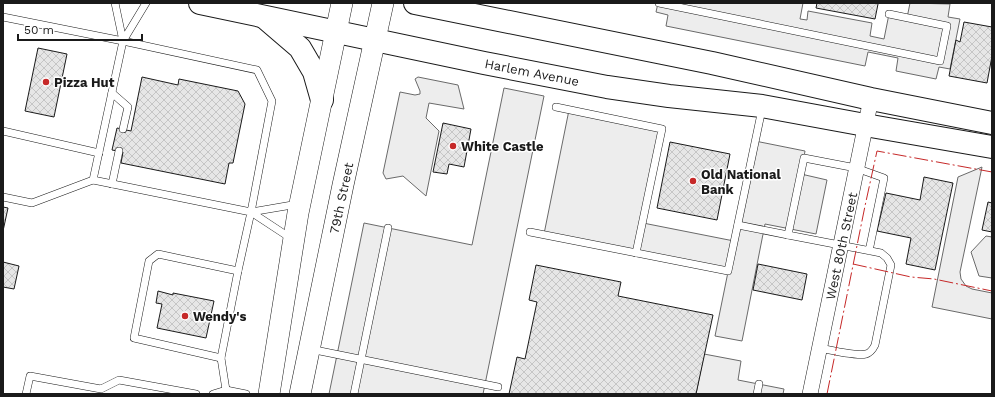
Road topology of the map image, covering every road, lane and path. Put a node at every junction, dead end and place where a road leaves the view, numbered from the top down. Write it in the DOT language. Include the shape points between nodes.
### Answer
graph roads {
  1 [pos="115,3"];
  2 [pos="146,3"];
  3 [pos="200,3"];
  4 [pos="342,3"];
  5 [pos="383,3"];
  6 [pos="415,3"];
  7 [pos="659,3"];
  8 [pos="889,14"];
  9 [pos="263,16"];
  10 [pos="3,17"];
  11 [pos="336,32"];
  12 [pos="374,40"];
  13 [pos="123,41"];
  14 [pos="112,93"];
  15 [pos="871,99"];
  16 [pos="322,100"];
  17 [pos="762,106"];
  18 [pos="556,107"];
  19 [pos="992,123"];
  20 [pos="865,126"];
  21 [pos="123,129"];
  22 [pos="3,131"];
  23 [pos="992,147"];
  24 [pos="119,151"];
  25 [pos="99,153"];
  26 [pos="856,168"];
  27 [pos="93,180"];
  28 [pos="112,184"];
  29 [pos="3,197"];
  30 [pos="300,204"];
  31 [pos="251,212"];
  32 [pos="738,225"];
  33 [pos="388,228"];
  34 [pos="530,232"];
  35 [pos="788,235"];
  36 [pos="294,240"];
  37 [pos="840,246"];
  38 [pos="869,251"];
  39 [pos="636,253"];
  40 [pos="238,271"];
  41 [pos="820,348"];
  42 [pos="310,349"];
  43 [pos="221,358"];
  44 [pos="361,359"];
  45 [pos="759,384"];
  46 [pos="498,387"];
  47 [pos="101,391"];
  48 [pos="225,392"];
  49 [pos="26,394"];
  50 [pos="196,394"];
  51 [pos="213,394"];
  52 [pos="246,394"];
  53 [pos="269,394"];
  54 [pos="300,394"];
  55 [pos="354,394"];
  56 [pos="757,394"];
  57 [pos="810,394"];
  1 -- 13 [label="lane"];
  2 -- 13 [label="lane"];
  3 -- 9 [label="main road, Harlem Avenue"];
  4 -- 11 [label="main road"];
  5 -- 12 [label="main road, 79th Street"];
  6 -- 15 [label="main road" via="712,63"];
  7 -- 8 [label="lane" via="940,61 947,26"];
  9 -- 11 [label="main road, Harlem Avenue"];
  9 -- 16 [label="main road" via="300,48 314,72"];
  10 -- 13 [label="lane"];
  11 -- 12 [label="main road, Harlem Avenue"];
  11 -- 16 [label="main road"];
  12 -- 17 [label="main road, Harlem Avenue" via="607,87"];
  12 -- 42 [label="main road, 79th Street"];
  13 -- 14 [label="lane"];
  13 -- 31 [label="lane" via="257,70 272,101"];
  14 -- 21 [label="lane" via="128,107"];
  14 -- 25 [label="lane"];
  15 -- 19 [label="main road"];
  15 -- 20 [label="street, West 80th Street"];
  16 -- 30 [label="main road"];
  17 -- 20 [label="main road, Harlem Avenue"];
  17 -- 32 [label="lane"];
  18 -- 39 [label="lane" via="662,129"];
  20 -- 23 [label="main road, Harlem Avenue"];
  20 -- 26 [label="street, West 80th Street"];
  22 -- 25 [label="lane"];
  24 -- 28 [label="lane"];
  25 -- 27 [label="lane"];
  26 -- 35 [label="lane" via="804,158"];
  26 -- 37 [label="street, West 80th Street"];
  26 -- 38 [label="lane" via="884,178"];
  27 -- 28 [label="lane"];
  27 -- 29 [label="lane" via="32,203"];
  28 -- 31 [label="lane"];
  30 -- 31 [label="lane"];
  30 -- 36 [label="main road"];
  31 -- 36 [label="lane"];
  31 -- 40 [label="lane"];
  32 -- 35 [label="lane"];
  32 -- 39 [label="lane" via="728,271"];
  33 -- 44 [label="lane"];
  34 -- 39 [label="lane"];
  35 -- 37 [label="lane"];
  36 -- 53 [label="main road"];
  37 -- 38 [label="lane"];
  37 -- 41 [label="street, West 80th Street"];
  38 -- 41 [label="lane" via="881,253 891,265 875,345 866,354"];
  40 -- 43 [label="lane"];
  40 -- 43 [label="lane" via="158,254 149,261 134,338"];
  41 -- 57 [label="street, West 80th Street"];
  42 -- 44 [label="lane"];
  42 -- 54 [label="main road, 79th Street"];
  43 -- 48 [label="lane"];
  44 -- 46 [label="lane"];
  44 -- 55 [label="lane"];
  45 -- 56 [label="lane"];
  47 -- 49 [label="lane" via="30,376"];
  47 -- 50 [label="lane" via="119,380"];
  48 -- 51 [label="lane"];
  48 -- 52 [label="lane"];
}
